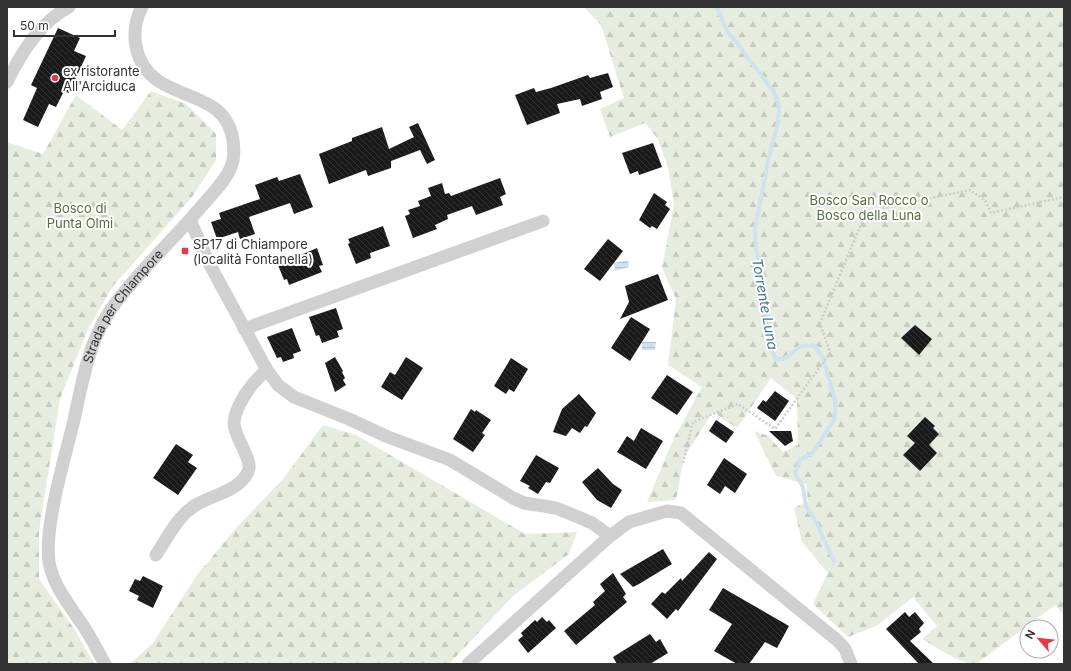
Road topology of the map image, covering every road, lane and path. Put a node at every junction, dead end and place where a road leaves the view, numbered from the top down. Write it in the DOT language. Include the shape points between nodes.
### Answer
graph roads {
  1 [pos="69,7"];
  2 [pos="142,7"];
  3 [pos="7,82"];
  4 [pos="1064,197"];
  5 [pos="190,220"];
  6 [pos="543,221"];
  7 [pos="244,329"];
  8 [pos="267,370"];
  9 [pos="683,463"];
  10 [pos="610,536"];
  11 [pos="156,555"];
  12 [pos="105,664"];
  13 [pos="468,664"];
  14 [pos="851,664"];
  1 -- 3 [label="street" via="30,40"];
  2 -- 5 [label="street, Strada per Chiampore" via="134,39 137,54 145,68 158,80 206,102 221,114 232,134 234,152 231,168"];
  4 -- 9 [label="path" via="992,213 985,200 970,190 882,208 864,217 820,323 830,353 780,423 775,429 738,404 693,422"];
  5 -- 7 [label="street" via="210,265"];
  5 -- 12 [label="street, Strada per Chiampore" via="109,311 96,337 87,364 54,508 48,542 49,562 54,579"];
  6 -- 7 [label="street"];
  7 -- 8 [label="street"];
  8 -- 10 [label="street" via="278,385 294,397 450,460 524,503 556,508 592,523"];
  8 -- 11 [label="street" via="250,387 240,404 234,423 248,460 249,471 229,490 190,509 176,524"];
  10 -- 13 [label="street"];
  10 -- 14 [label="street" via="629,522 667,511 681,513 838,641 845,649"];
}
